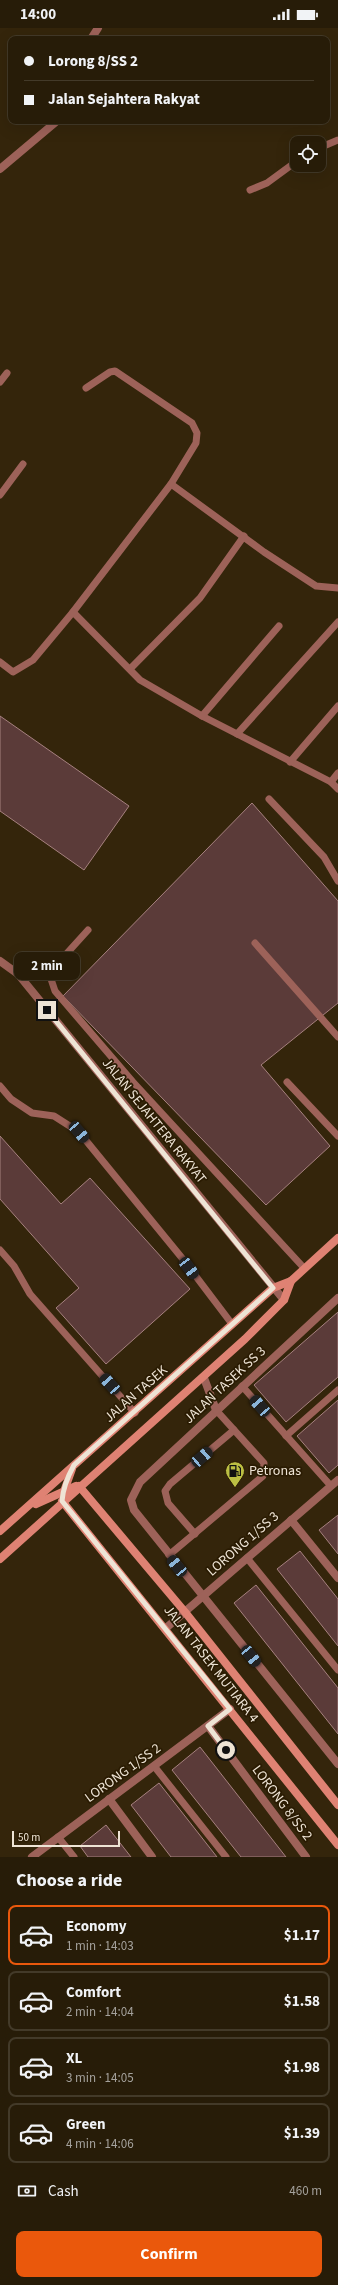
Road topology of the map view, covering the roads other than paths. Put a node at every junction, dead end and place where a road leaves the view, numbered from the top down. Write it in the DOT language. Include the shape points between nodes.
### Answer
graph roads {
  1 [pos="53,124"];
  2 [pos="338,140"];
  3 [pos="326,145"];
  4 [pos="290,166"];
  5 [pos="0,168"];
  6 [pos="250,190"];
  7 [pos="7,373"];
  8 [pos="0,382"];
  9 [pos="86,388"];
  10 [pos="23,464"];
  11 [pos="171,484"];
  12 [pos="0,495"];
  13 [pos="244,536"];
  14 [pos="338,588"];
  15 [pos="73,612"];
  16 [pos="338,622"];
  17 [pos="279,626"];
  18 [pos="0,662"];
  19 [pos="130,669"];
  20 [pos="338,706"];
  21 [pos="202,716"];
  22 [pos="237,734"];
  23 [pos="290,762"];
  24 [pos="338,773"];
  25 [pos="331,782"];
  26 [pos="338,789"];
  27 [pos="268,798"];
  28 [pos="338,880"];
  29 [pos="88,930"];
  30 [pos="255,943"];
  31 [pos="0,961"];
  32 [pos="338,1038"];
  33 [pos="288,1082"];
  34 [pos="0,1086"];
  35 [pos="338,1136"];
  36 [pos="338,1238"];
  37 [pos="0,1250"];
  38 [pos="304,1268"];
  39 [pos="291,1281"];
  40 [pos="273,1288"];
  41 [pos="338,1298"];
  42 [pos="284,1300"];
  43 [pos="232,1324"];
  44 [pos="204,1378"];
  45 [pos="242,1386"];
  46 [pos="338,1390"];
  47 [pos="216,1410"];
  48 [pos="135,1413"];
  49 [pos="234,1430"];
  50 [pos="286,1436"];
  51 [pos="74,1465"];
  52 [pos="336,1484"];
  53 [pos="80,1486"];
  54 [pos="64,1490"];
  55 [pos="62,1501"];
  56 [pos="28,1507"];
  57 [pos="291,1520"];
  58 [pos="0,1531"];
  59 [pos="195,1534"];
  60 [pos="169,1556"];
  61 [pos="0,1558"];
  62 [pos="247,1558"];
  63 [pos="338,1578"];
  64 [pos="202,1597"];
  65 [pos="185,1612"];
  66 [pos="166,1628"];
  67 [pos="338,1670"];
  68 [pos="230,1709"];
  69 [pos="208,1726"];
  70 [pos="338,1764"];
  71 [pos="154,1766"];
  72 [pos="109,1799"];
  73 [pos="338,1805"];
  74 [pos="58,1837"];
  75 [pos="338,1845"];
  76 [pos="32,1857"];
  77 [pos="74,1857"];
  78 [pos="152,1857"];
  79 [pos="226,1857"];
  80 [pos="306,1857"];
  1 -- 5 [label="street"];
  2 -- 3 [label="lane"];
  4 -- 6 [label="lane" via="267,183"];
  7 -- 8 [label="lane"];
  9 -- 11 [label="lane" via="115,371 192,423 197,433 196,443"];
  10 -- 12 [label="lane"];
  11 -- 13 [label="lane"];
  11 -- 15 [label="lane"];
  13 -- 14 [label="lane" via="316,586"];
  13 -- 19 [label="lane" via="200,598"];
  15 -- 18 [label="lane" via="33,660 13,672"];
  15 -- 19 [label="lane"];
  16 -- 22 [label="lane"];
  17 -- 21 [label="lane"];
  19 -- 21 [label="lane" via="140,680"];
  20 -- 23 [label="lane"];
  21 -- 22 [label="lane"];
  22 -- 23 [label="lane"];
  23 -- 25 [label="lane"];
  24 -- 25 [label="lane"];
  25 -- 26 [label="lane"];
  27 -- 28 [label="lane" via="320,852"];
  29 -- 38 [label="lane" via="59,962 51,979 54,992"];
  30 -- 32 [label="lane"];
  31 -- 40 [label="street, JALAN SEJAHTERA RAKYAT" via="18,974"];
  33 -- 35 [label="lane"];
  34 -- 43 [label="lane" via="11,1099 32,1113 54,1116 79,1132 182,1258"];
  36 -- 38 [label="main road, JALAN TASEK"];
  37 -- 48 [label="lane" via="14,1266 30,1294"];
  38 -- 39 [label="main road, JALAN TASEK"];
  39 -- 40 [label="main road, JALAN TASEK"];
  39 -- 42 [label="main road, JALAN TASEK"];
  40 -- 42 [label="street, JALAN SEJAHTERA RAKYAT"];
  40 -- 43 [label="main road, JALAN TASEK"];
  41 -- 45 [label="street, JALAN TASEK SS 3"];
  42 -- 44 [label="main road, JALAN TASEK"];
  43 -- 48 [label="main road, JALAN TASEK"];
  44 -- 47 [label="street"];
  44 -- 53 [label="main road, JALAN TASEK"];
  45 -- 47 [label="street, JALAN TASEK SS 3"];
  45 -- 50 [label="lane"];
  46 -- 50 [label="lane"];
  47 -- 49 [label="lane"];
  47 -- 60 [label="street, JALAN TASEK SS 3" via="140,1482 133,1493 131,1500 134,1510"];
  48 -- 51 [label="main road, JALAN TASEK"];
  49 -- 59 [label="lane" via="165,1491 168,1503"];
  49 -- 59 [label="lane" via="264,1463 263,1476"];
  50 -- 52 [label="lane"];
  51 -- 54 [label="main road"];
  51 -- 56 [label="main road, JALAN TASEK"];
  52 -- 57 [label="street, LORONG 1/SS 3"];
  53 -- 54 [label="main road"];
  53 -- 55 [label="main road, JALAN TASEK"];
  53 -- 65 [label="main road, JALAN TASEK MUTIARA 4"];
  54 -- 55 [label="main road"];
  54 -- 56 [label="main road"];
  55 -- 61 [label="main road, JALAN TASEK"];
  55 -- 66 [label="main road, JALAN TASEK MUTIARA 4"];
  56 -- 58 [label="main road, JALAN TASEK"];
  57 -- 62 [label="street, LORONG 1/SS 3"];
  57 -- 63 [label="street"];
  59 -- 60 [label="lane"];
  60 -- 64 [label="street"];
  62 -- 64 [label="street, LORONG 1/SS 3"];
  62 -- 67 [label="lane"];
  64 -- 65 [label="street, LORONG 1/SS 3"];
  64 -- 70 [label="street"];
  65 -- 66 [label="street, LORONG 1/SS 3"];
  65 -- 73 [label="main road, JALAN TASEK MUTIARA 4"];
  66 -- 68 [label="main road, JALAN TASEK MUTIARA 4"];
  68 -- 69 [label="street, LORONG 1/SS 2"];
  68 -- 75 [label="main road, JALAN TASEK MUTIARA 4"];
  69 -- 71 [label="street, LORONG 1/SS 2"];
  69 -- 80 [label="street, LORONG 8/SS 2"];
  71 -- 72 [label="street, LORONG 1/SS 2"];
  71 -- 79 [label="lane"];
  72 -- 74 [label="street, LORONG 1/SS 2"];
  72 -- 78 [label="street"];
  74 -- 76 [label="street, LORONG 1/SS 2"];
  74 -- 77 [label="lane"];
}
